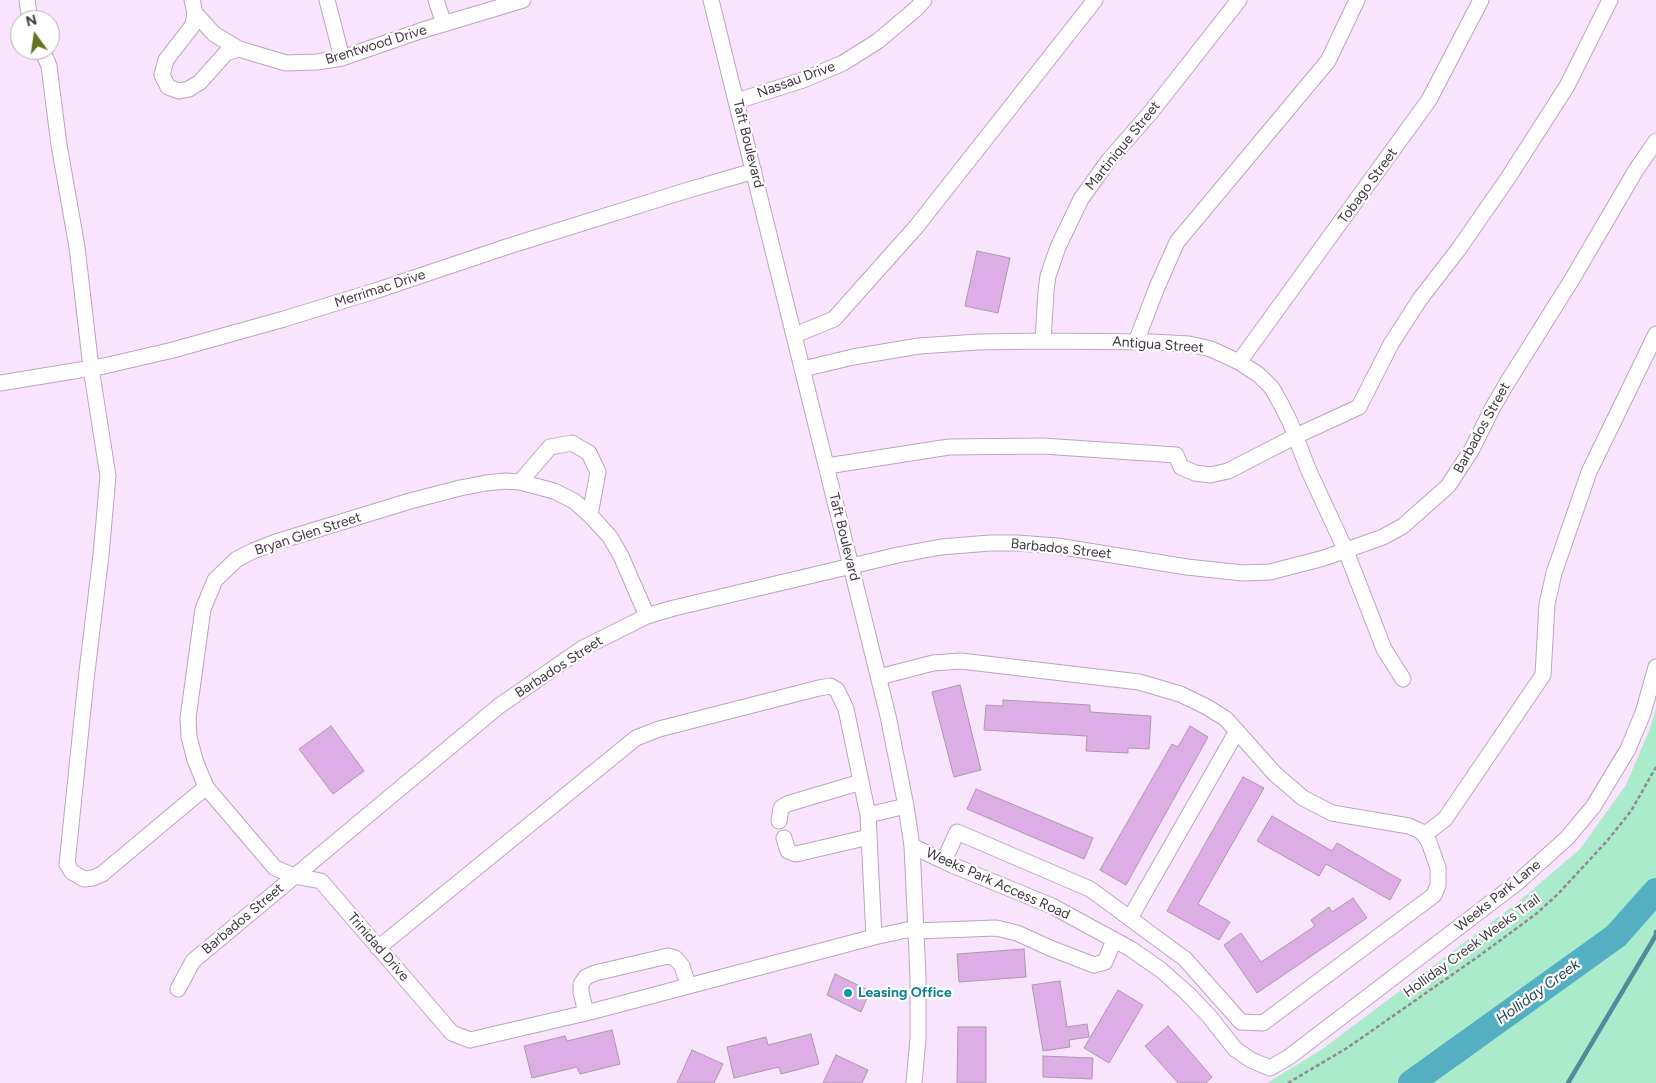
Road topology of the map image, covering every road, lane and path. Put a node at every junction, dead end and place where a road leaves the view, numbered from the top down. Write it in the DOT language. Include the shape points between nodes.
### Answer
graph roads {
  1 [pos="327,0"];
  2 [pos="436,0"];
  3 [pos="522,0"];
  4 [pos="711,0"];
  5 [pos="924,0"];
  6 [pos="1095,0"];
  7 [pos="1239,0"];
  8 [pos="1357,0"];
  9 [pos="1481,0"];
  10 [pos="1610,0"];
  11 [pos="193,6"];
  12 [pos="444,24"];
  13 [pos="239,49"];
  14 [pos="342,58"];
  15 [pos="46,60"];
  16 [pos="737,101"];
  17 [pos="1656,141"];
  18 [pos="754,171"];
  19 [pos="1656,334"];
  20 [pos="795,335"];
  21 [pos="1043,341"];
  22 [pos="1136,342"];
  23 [pos="1239,362"];
  24 [pos="91,368"];
  25 [pos="803,369"];
  26 [pos="0,383"];
  27 [pos="1296,436"];
  28 [pos="827,466"];
  29 [pos="520,482"];
  30 [pos="590,515"];
  31 [pos="1346,551"];
  32 [pos="851,566"];
  33 [pos="647,616"];
  34 [pos="1656,668"];
  35 [pos="879,677"];
  36 [pos="1403,679"];
  37 [pos="1237,731"];
  38 [pos="1656,768"];
  39 [pos="861,782"];
  40 [pos="206,786"];
  41 [pos="906,806"];
  42 [pos="868,815"];
  43 [pos="779,821"];
  44 [pos="1424,835"];
  45 [pos="869,837"];
  46 [pos="784,838"];
  47 [pos="912,846"];
  48 [pos="944,861"];
  49 [pos="294,876"];
  50 [pos="1130,918"];
  51 [pos="916,930"];
  52 [pos="874,937"];
  53 [pos="1114,940"];
  54 [pos="378,948"];
  55 [pos="688,985"];
  56 [pos="178,989"];
  57 [pos="586,1014"];
  58 [pos="1270,1068"];
  59 [pos="914,1083"];
  60 [pos="1288,1083"];
  1 -- 14 [label="street"];
  2 -- 12 [label="street"];
  3 -- 12 [label="street, Brentwood Drive"];
  4 -- 16 [label="street, Taft Boulevard"];
  5 -- 16 [label="street, Nassau Drive" via="878,41 843,63 803,80"];
  6 -- 20 [label="street" via="916,227 834,319"];
  7 -- 21 [label="street, Martinique Street" via="1081,199 1048,276"];
  8 -- 22 [label="street" via="1328,61 1178,242"];
  9 -- 23 [label="street, Tobago Street" via="1429,100"];
  10 -- 27 [label="street" via="1567,86 1497,194 1420,299 1391,344 1359,408"];
  11 -- 13 [label="street, Brentwood Drive" via="214,34"];
  11 -- 13 [label="street" via="194,25 166,60 162,75 168,87 179,91 189,89 200,82 226,53"];
  12 -- 14 [label="street, Brentwood Drive"];
  13 -- 14 [label="street, Brentwood Drive" via="286,63"];
  15 -- 24 [label="street" via="77,247"];
  16 -- 18 [label="street, Taft Boulevard"];
  17 -- 31 [label="street, Barbados Street" via="1507,383 1471,451 1448,486 1404,526"];
  18 -- 20 [label="street, Taft Boulevard"];
  18 -- 24 [label="street, Merrimac Drive" via="284,319 173,350"];
  19 -- 44 [label="street" via="1589,472 1554,573 1547,604 1543,675 1445,819"];
  20 -- 25 [label="street, Taft Boulevard"];
  21 -- 22 [label="street, Antigua Street"];
  21 -- 25 [label="street, Antigua Street" via="919,346"];
  22 -- 23 [label="street, Antigua Street" via="1189,344 1211,349"];
  23 -- 27 [label="street, Antigua Street" via="1272,388"];
  24 -- 26 [label="street, Merrimac Drive"];
  24 -- 40 [label="street" via="108,476 67,864 72,872 84,879 102,874"];
  25 -- 28 [label="street, Taft Boulevard"];
  27 -- 28 [label="street" via="1228,471 1210,475 1181,467 1176,455 1042,446 949,447"];
  27 -- 31 [label="street, Antigua Street"];
  28 -- 32 [label="street, Taft Boulevard"];
  29 -- 30 [label="street, Bryan Glen Street" via="554,490"];
  29 -- 30 [label="street" via="550,448 572,443 588,453 598,472"];
  29 -- 40 [label="street, Bryan Glen Street" via="460,488 276,542 237,559 215,580 203,609 188,718 194,760"];
  30 -- 33 [label="street, Bryan Glen Street" via="610,537 621,556"];
  31 -- 32 [label="street, Barbados Street" via="1270,572 1243,573 1017,543 940,547"];
  31 -- 36 [label="street, Antigua Street" via="1384,649"];
  32 -- 33 [label="street, Barbados Street"];
  32 -- 35 [label="street, Taft Boulevard"];
  33 -- 49 [label="street, Barbados Street" via="583,648 500,706"];
  34 -- 58 [label="street, Weeks Park Lane" via="1628,749 1593,807 1567,838 1518,882 1290,1058"];
  35 -- 37 [label="street" via="933,663 961,661 1140,682 1189,698 1226,719"];
  35 -- 41 [label="street, Taft Boulevard"];
  37 -- 44 [label="street" via="1303,798 1332,813 1409,826"];
  37 -- 50 [label="street"];
  38 -- 60 [label="path, Holliday Creek Weeks Trail" via="1631,811 1607,841 1536,914 1347,1048"];
  39 -- 42 [label="street"];
  39 -- 43 [label="street" via="787,804 781,808"];
  39 -- 54 [label="street" via="846,709 837,690 830,686 660,729 636,738"];
  40 -- 49 [label="street, Bryan Glen Street" via="275,868"];
  41 -- 42 [label="street"];
  41 -- 47 [label="street, Taft Boulevard"];
  42 -- 45 [label="street"];
  44 -- 50 [label="street" via="1430,842 1438,868 1434,895 1263,1023 1241,1022 1185,958"];
  45 -- 46 [label="street" via="796,854 788,851"];
  45 -- 52 [label="street"];
  47 -- 48 [label="street, Weeks Park Access Road"];
  47 -- 51 [label="street, Taft Boulevard"];
  48 -- 50 [label="street" via="956,832 1090,889"];
  48 -- 53 [label="street, Weeks Park Access Road" via="1052,906"];
  49 -- 54 [label="street, Trinidad Drive" via="321,881"];
  49 -- 56 [label="street, Barbados Street" via="193,961"];
  51 -- 52 [label="street"];
  51 -- 53 [label="street" via="996,928 1018,933 1094,964 1106,962"];
  51 -- 59 [label="street, Taft Boulevard" via="918,1039"];
  52 -- 55 [label="street"];
  53 -- 58 [label="street, Weeks Park Access Road" via="1161,970 1188,994 1235,1049"];
  54 -- 57 [label="street, Trinidad Drive" via="452,1033 470,1040"];
  55 -- 57 [label="street"];
  55 -- 57 [label="street" via="682,966 668,956 594,973 581,984"];
}
